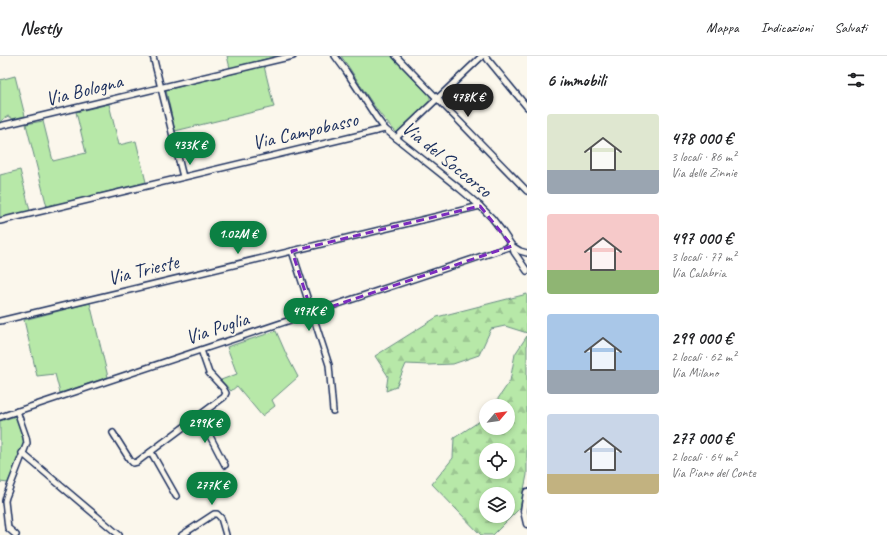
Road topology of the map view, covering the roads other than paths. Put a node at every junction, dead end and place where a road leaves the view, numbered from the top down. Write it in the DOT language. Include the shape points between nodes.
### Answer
graph roads {
  1 [pos="153,56"];
  2 [pos="293,56"];
  3 [pos="335,56"];
  4 [pos="396,56"];
  5 [pos="482,56"];
  6 [pos="485,56"];
  7 [pos="161,88"];
  8 [pos="437,98"];
  9 [pos="527,106"];
  10 [pos="0,126"];
  11 [pos="385,128"];
  12 [pos="396,138"];
  13 [pos="183,177"];
  14 [pos="527,191"];
  15 [pos="480,206"];
  16 [pos="0,222"];
  17 [pos="512,246"];
  18 [pos="292,251"];
  19 [pos="527,253"];
  20 [pos="526,269"];
  21 [pos="312,313"];
  22 [pos="0,321"];
  23 [pos="201,350"];
  24 [pos="17,411"];
  25 [pos="333,411"];
  26 [pos="199,416"];
  27 [pos="0,417"];
  28 [pos="113,433"];
  29 [pos="151,452"];
  30 [pos="22,454"];
  31 [pos="226,465"];
  32 [pos="527,492"];
  33 [pos="176,496"];
  34 [pos="527,524"];
  35 [pos="8,528"];
  36 [pos="7,535"];
  37 [pos="16,535"];
  38 [pos="119,535"];
  39 [pos="182,535"];
  40 [pos="226,535"];
  1 -- 7 [label="street"];
  2 -- 7 [label="street, Via Bologna"];
  3 -- 11 [label="street, Via del Soccorso"];
  4 -- 8 [label="street"];
  5 -- 8 [label="street"];
  6 -- 9 [label="street"];
  7 -- 10 [label="street, Via Bologna"];
  7 -- 13 [label="street"];
  8 -- 12 [label="street"];
  8 -- 14 [label="street"];
  11 -- 12 [label="street, Via del Soccorso"];
  11 -- 13 [label="street, Via Campobasso"];
  12 -- 15 [label="street, Via del Soccorso"];
  13 -- 16 [label="street, Via Campobasso"];
  15 -- 17 [label="street, Via del Soccorso" via="496,222"];
  15 -- 18 [label="street, Via Trieste"];
  17 -- 19 [label="street"];
  17 -- 20 [label="street, Via del Soccorso"];
  17 -- 21 [label="street, Via Puglia"];
  18 -- 21 [label="street"];
  18 -- 22 [label="street, Via Trieste"];
  21 -- 23 [label="street, Via Puglia"];
  21 -- 25 [label="street" via="329,365"];
  23 -- 24 [label="street, Via Puglia"];
  23 -- 26 [label="street" via="209,373 226,393"];
  24 -- 27 [label="street, Via Puglia"];
  24 -- 30 [label="street" via="27,440"];
  26 -- 29 [label="street"];
  26 -- 31 [label="street"];
  28 -- 29 [label="street" via="133,463"];
  29 -- 33 [label="street"];
  30 -- 35 [label="street" via="5,501"];
  30 -- 38 [label="street"];
  32 -- 34 [label="street" via="524,511"];
  35 -- 36 [label="street"];
  35 -- 37 [label="street"];
  39 -- 40 [label="street" via="217,514 221,518"];
}
